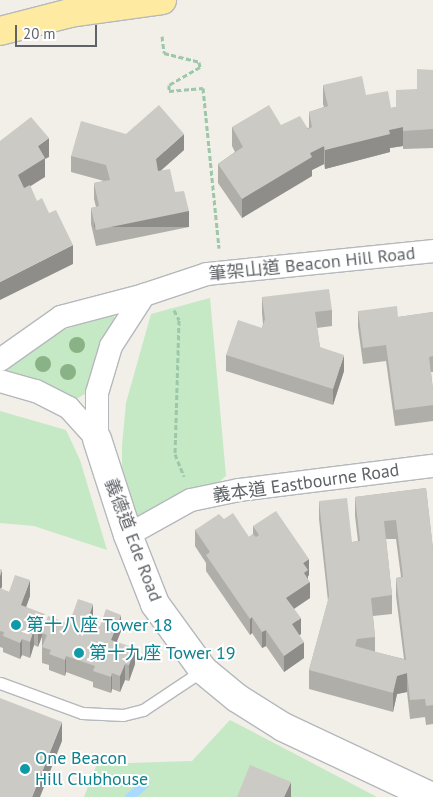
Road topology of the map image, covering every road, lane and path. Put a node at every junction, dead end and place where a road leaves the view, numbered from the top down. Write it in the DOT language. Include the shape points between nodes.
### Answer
graph roads {
  1 [pos="162,0"];
  2 [pos="0,31"];
  3 [pos="162,36"];
  4 [pos="219,244"];
  5 [pos="433,251"];
  6 [pos="144,296"];
  7 [pos="179,320"];
  8 [pos="0,360"];
  9 [pos="0,380"];
  10 [pos="97,439"];
  11 [pos="175,454"];
  12 [pos="433,466"];
  13 [pos="128,535"];
  14 [pos="203,670"];
  15 [pos="0,682"];
  16 [pos="432,797"];
  1 -- 2 [label="highway" via="70,13"];
  3 -- 4 [label="path" via="164,53 199,62 200,67 168,85 169,91 203,88"];
  5 -- 6 [label="street, 筆架山道 Beacon Hill Road" via="207,274"];
  6 -- 8 [label="street, 筆架山道 Beacon Hill Road" via="61,318"];
  6 -- 10 [label="street, 義德道 Ede Road" via="111,346 97,392"];
  7 -- 11 [label="path"];
  9 -- 10 [label="street" via="36,391 69,408"];
  10 -- 13 [label="street, 義德道 Ede Road"];
  12 -- 13 [label="street, 義本道 Eastbourne Road" via="239,490 191,500"];
  13 -- 14 [label="street, 義德道 Ede Road" via="155,604"];
  14 -- 15 [label="lane" via="143,710 123,715 82,713"];
  14 -- 16 [label="street, 義德道 Ede Road" via="237,698 283,728"];
}
